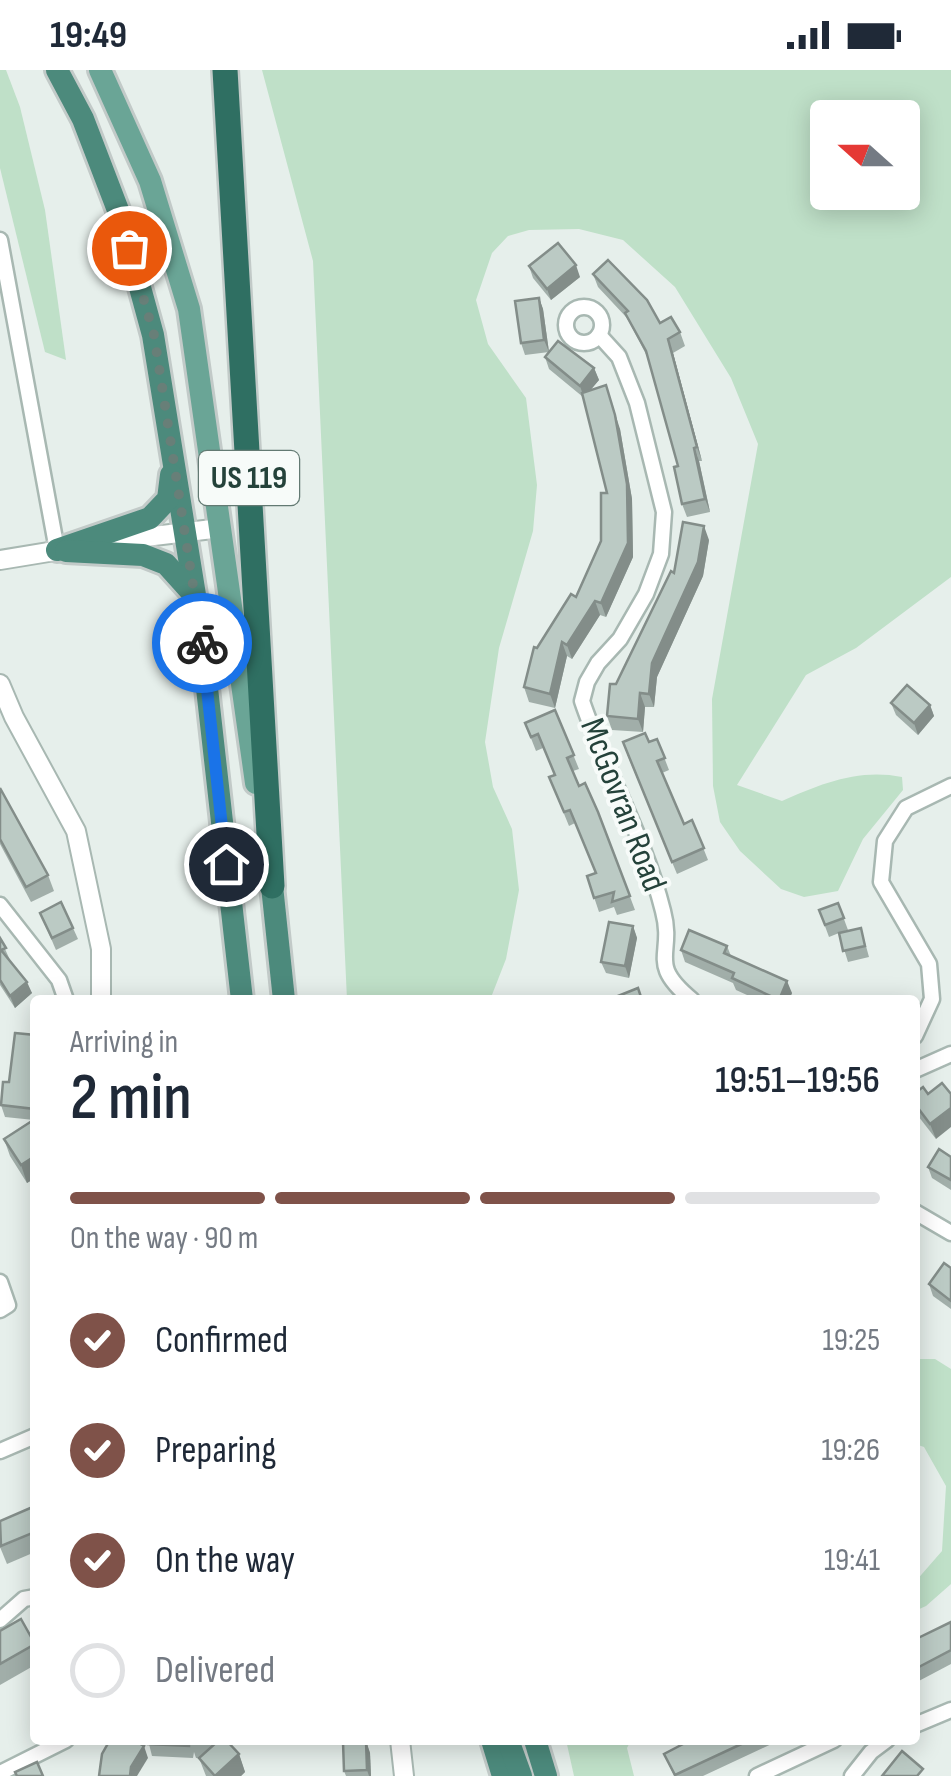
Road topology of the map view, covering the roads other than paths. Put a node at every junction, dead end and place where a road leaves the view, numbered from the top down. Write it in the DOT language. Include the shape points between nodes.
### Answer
graph roads {
  1 [pos="57,70"];
  2 [pos="100,70"];
  3 [pos="225,70"];
  4 [pos="0,240"];
  5 [pos="599,336"];
  6 [pos="170,436"];
  7 [pos="222,528"];
  8 [pos="185,532"];
  9 [pos="57,550"];
  10 [pos="0,560"];
  11 [pos="196,598"];
  12 [pos="0,684"];
  13 [pos="951,786"];
  14 [pos="272,886"];
  15 [pos="0,905"];
  16 [pos="64,995"];
  17 [pos="101,995"];
  18 [pos="241,995"];
  19 [pos="283,995"];
  20 [pos="686,995"];
  21 [pos="920,1025"];
  22 [pos="951,1054"];
  23 [pos="920,1068"];
  24 [pos="920,1215"];
  25 [pos="951,1234"];
  26 [pos="0,1282"];
  27 [pos="0,1310"];
  28 [pos="30,1438"];
  29 [pos="0,1451"];
  30 [pos="30,1598"];
  31 [pos="0,1620"];
  32 [pos="951,1710"];
  33 [pos="920,1723"];
  34 [pos="56,1745"];
  35 [pos="401,1745"];
  36 [pos="494,1745"];
  37 [pos="510,1745"];
  38 [pos="537,1745"];
  39 [pos="823,1745"];
  40 [pos="880,1745"];
  41 [pos="0,1773"];
  42 [pos="404,1776"];
  43 [pos="503,1776"];
  44 [pos="520,1776"];
  45 [pos="546,1776"];
  46 [pos="757,1776"];
  47 [pos="852,1776"];
  1 -- 6 [label="highway, US 119" via="120,218 154,335"];
  2 -- 7 [label="main road" via="150,181 189,308"];
  3 -- 14 [label="highway, US 119"];
  4 -- 9 [label="street"];
  5 -- 20 [label="street, McGovran Road" via="619,357 637,404 664,512 661,554 646,594 598,663 582,701 665,917 664,970"];
  6 -- 8 [label="highway, US 119"];
  6 -- 9 [label="highway" via="171,482 161,509"];
  7 -- 8 [label="street"];
  7 -- 14 [label="main road"];
  8 -- 9 [label="street"];
  8 -- 11 [label="highway, US 119"];
  9 -- 10 [label="street"];
  9 -- 11 [label="highway" via="143,555 166,564"];
  11 -- 18 [label="highway, US 119"];
  12 -- 17 [label="street" via="76,831 101,950"];
  13 -- 21 [label="street" via="906,808 884,841 881,882 929,964 932,999"];
  14 -- 19 [label="highway, US 119"];
  15 -- 16 [label="street"];
  22 -- 23 [label="street"];
  24 -- 25 [label="street"];
  26 -- 27 [label="street" via="8,1305"];
  28 -- 29 [label="street"];
  30 -- 31 [label="street"];
  32 -- 33 [label="street"];
  34 -- 41 [label="street"];
  35 -- 42 [label="street"];
  36 -- 43 [label="highway"];
  37 -- 44 [label="highway"];
  38 -- 45 [label="highway"];
  39 -- 46 [label="street"];
  40 -- 47 [label="street"];
}
